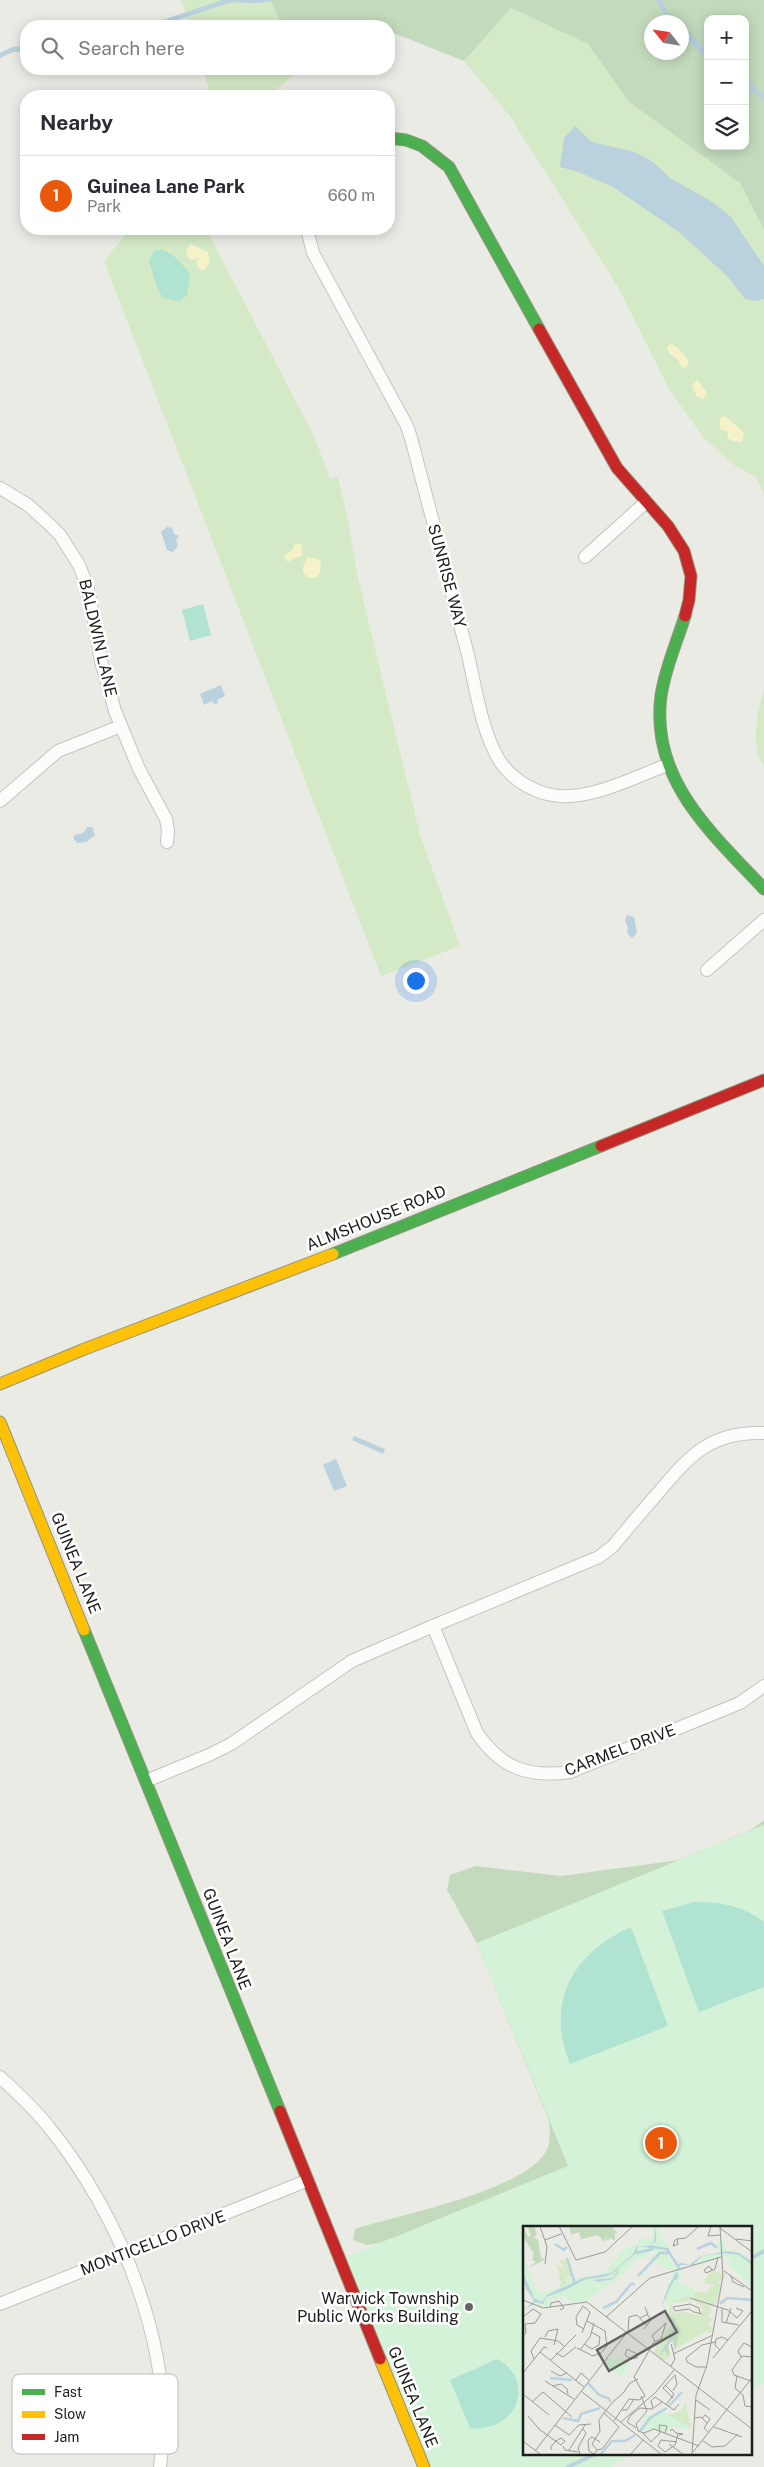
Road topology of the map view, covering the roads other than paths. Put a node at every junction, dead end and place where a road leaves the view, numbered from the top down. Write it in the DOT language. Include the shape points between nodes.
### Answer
graph roads {
  1 [pos="395,139"];
  2 [pos="308,235"];
  3 [pos="0,488"];
  4 [pos="645,503"];
  5 [pos="585,557"];
  6 [pos="121,726"];
  7 [pos="667,765"];
  8 [pos="0,802"];
  9 [pos="167,842"];
  10 [pos="764,889"];
  11 [pos="764,920"];
  12 [pos="707,970"];
  13 [pos="764,1080"];
  14 [pos="0,1384"];
  15 [pos="0,1422"];
  16 [pos="764,1433"];
  17 [pos="433,1626"];
  18 [pos="764,1686"];
  19 [pos="146,1780"];
  20 [pos="0,2077"];
  21 [pos="306,2181"];
  22 [pos="124,2255"];
  23 [pos="0,2304"];
  24 [pos="158,2374"];
  25 [pos="161,2454"];
  26 [pos="160,2467"];
  27 [pos="424,2467"];
  1 -- 4 [label="street" via="411,141 429,150 450,167 617,468"];
  2 -- 7 [label="street, SUNRISE WAY" via="313,253 411,438 492,747 500,762 530,788 546,794 574,797"];
  3 -- 6 [label="street, BALDWIN LANE" via="28,505 49,524 79,565 88,588 101,661"];
  4 -- 5 [label="street"];
  4 -- 7 [label="street" via="676,535 691,575 687,610 663,678 659,700 661,742"];
  6 -- 8 [label="street" via="58,751"];
  6 -- 9 [label="street, BALDWIN LANE" via="139,769 166,819"];
  7 -- 10 [label="street" via="687,802"];
  11 -- 12 [label="street"];
  13 -- 14 [label="street, ALMSHOUSE ROAD"];
  15 -- 19 [label="street, GUINEA LANE"];
  16 -- 17 [label="street" via="737,1434 702,1447 686,1460 613,1546 599,1558"];
  17 -- 18 [label="street, CARMEL DRIVE" via="477,1733 503,1761 529,1773 553,1775 570,1772 740,1703"];
  17 -- 19 [label="street" via="352,1661 209,1756"];
  19 -- 21 [label="street, GUINEA LANE"];
  20 -- 22 [label="street" via="47,2125 71,2157 94,2192"];
  21 -- 22 [label="street, MONTICELLO DRIVE"];
  21 -- 27 [label="street, GUINEA LANE"];
  22 -- 23 [label="street, MONTICELLO DRIVE"];
  22 -- 24 [label="street" via="143,2305"];
  25 -- 26 [label="street"];
}
